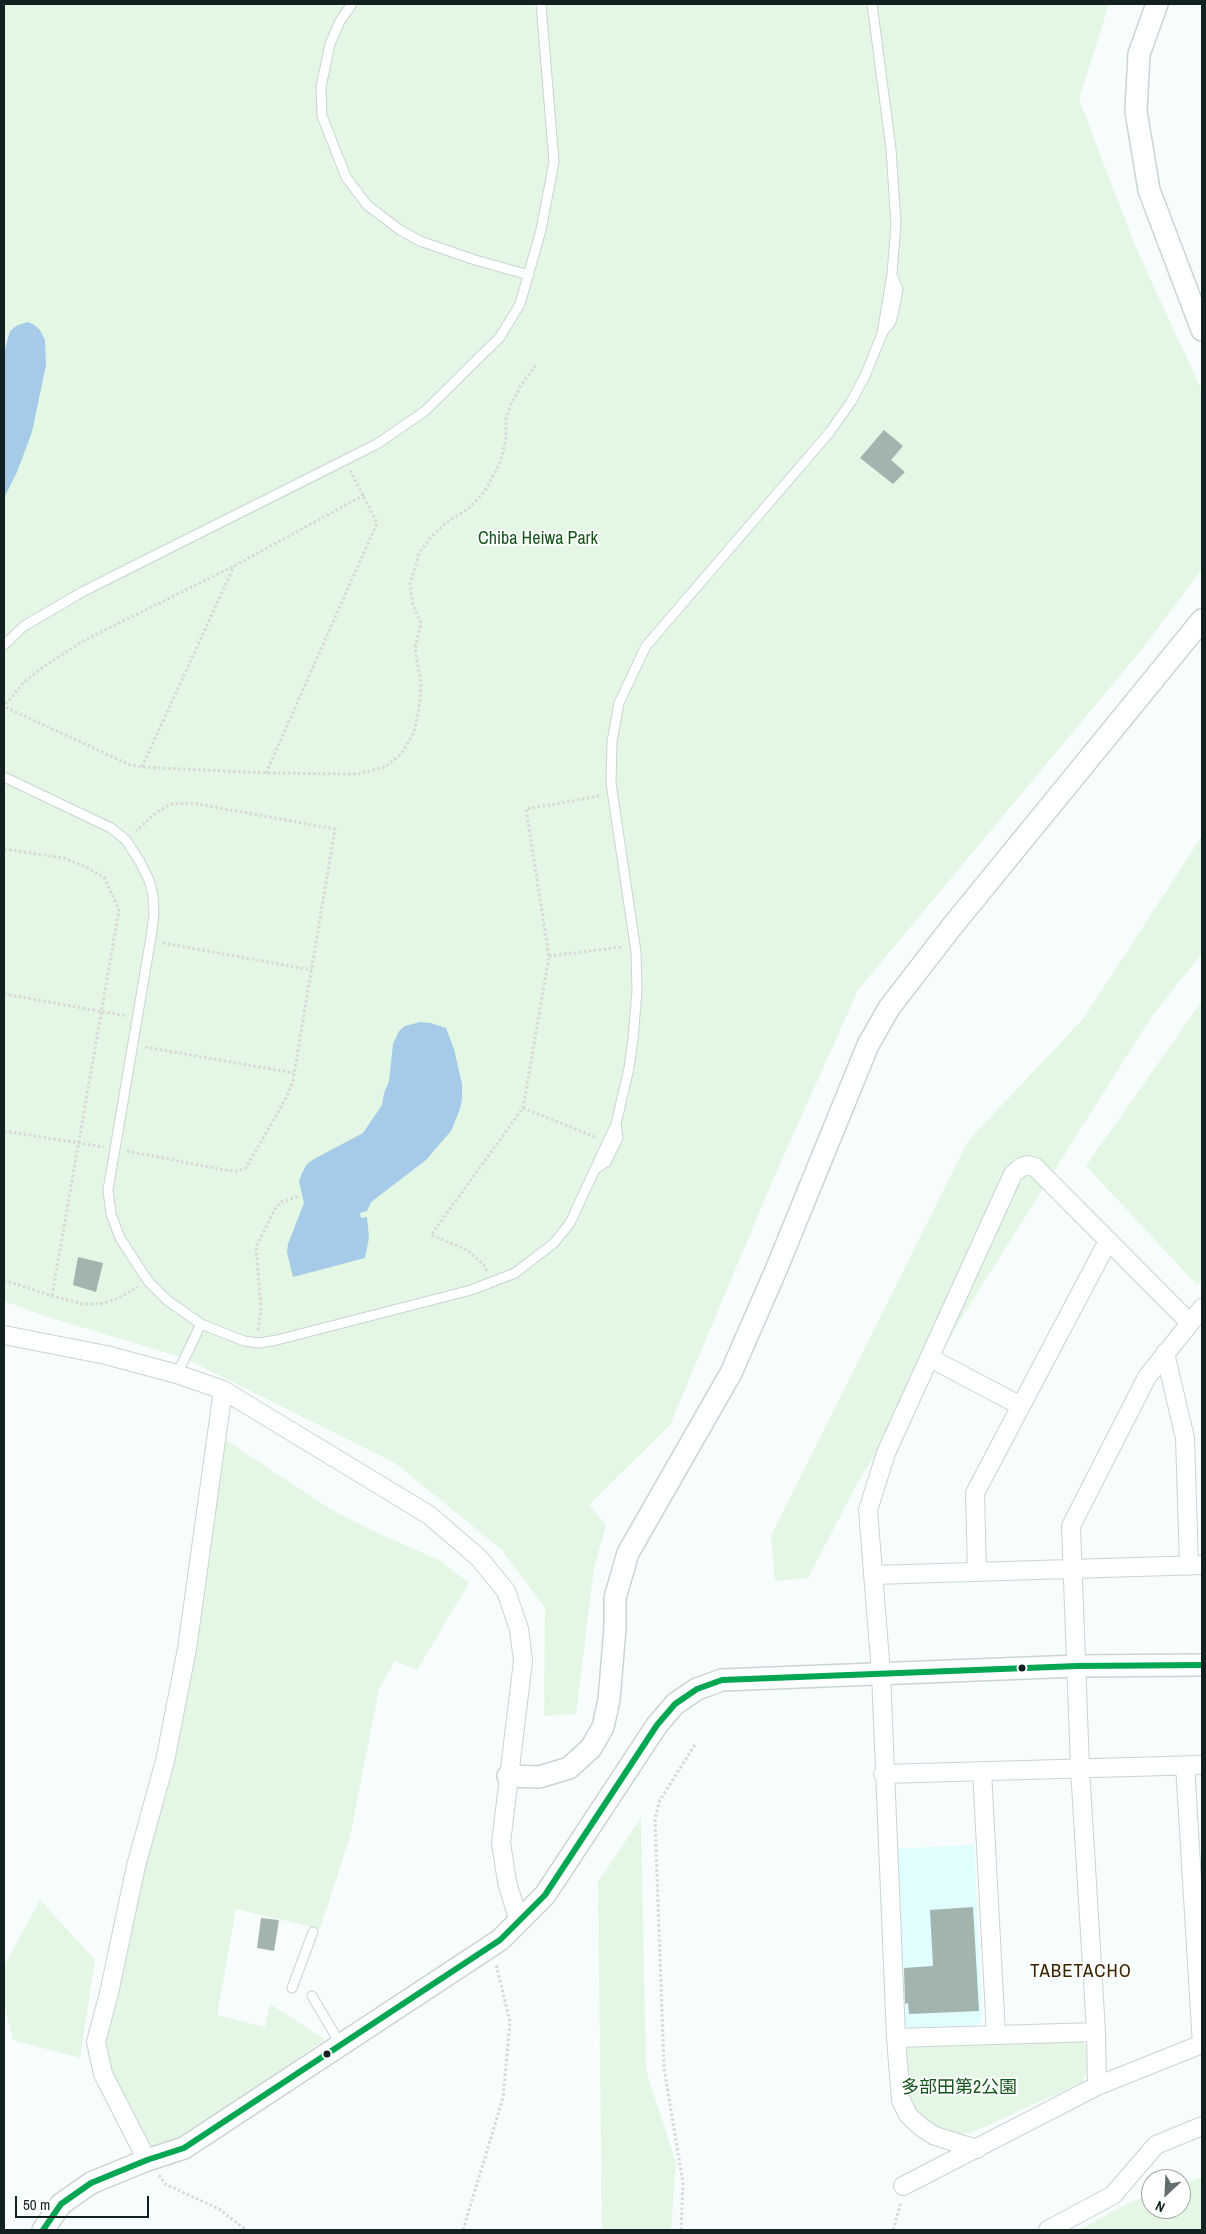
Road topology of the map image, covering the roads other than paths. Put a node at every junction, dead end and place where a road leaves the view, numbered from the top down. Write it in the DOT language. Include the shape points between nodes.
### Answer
graph roads {
  1 [pos="352,4"];
  2 [pos="541,4"];
  3 [pos="872,4"];
  4 [pos="1157,4"];
  5 [pos="528,275"];
  6 [pos="1202,330"];
  7 [pos="1202,620"];
  8 [pos="4,645"];
  9 [pos="4,777"];
  10 [pos="616,1124"];
  11 [pos="596,1168"];
  12 [pos="1108,1241"];
  13 [pos="1202,1308"];
  14 [pos="1189,1322"];
  15 [pos="201,1324"];
  16 [pos="4,1335"];
  17 [pos="1165,1353"];
  18 [pos="930,1358"];
  19 [pos="177,1374"];
  20 [pos="223,1390"];
  21 [pos="1021,1406"];
  22 [pos="1196,1566"];
  23 [pos="1073,1570"];
  24 [pos="978,1572"];
  25 [pos="873,1575"];
  26 [pos="1202,1665"];
  27 [pos="1077,1666"];
  28 [pos="881,1673"];
  29 [pos="1194,1765"];
  30 [pos="1080,1768"];
  31 [pos="982,1771"];
  32 [pos="884,1774"];
  33 [pos="508,1776"];
  34 [pos="519,1922"];
  35 [pos="313,1932"];
  36 [pos="292,1988"];
  37 [pos="312,1996"];
  38 [pos="1096,2032"];
  39 [pos="996,2034"];
  40 [pos="896,2038"];
  41 [pos="1202,2044"];
  42 [pos="342,2045"];
  43 [pos="1097,2086"];
  44 [pos="1202,2126"];
  45 [pos="976,2149"];
  46 [pos="147,2160"];
  47 [pos="903,2186"];
  48 [pos="44,2230"];
  49 [pos="1048,2230"];
  1 -- 5 [label="lane" via="330,44 321,88 322,116 346,176 368,205 420,241"];
  2 -- 5 [label="lane" via="554,162 541,230"];
  3 -- 10 [label="lane" via="891,150 896,224 892,274 898,289 891,322 882,334 851,402 829,433 646,646 619,704 612,742 613,794 636,946 637,992 629,1068"];
  4 -- 6 [label="street" via="1139,54 1136,111 1149,190"];
  5 -- 8 [label="lane" via="520,304 500,337 425,411 400,430 84,591 24,626"];
  7 -- 33 [label="street" via="889,1008 868,1045 731,1373 628,1553 615,1598 610,1700 603,1727 591,1748 569,1768 539,1777"];
  9 -- 15 [label="lane" via="111,828 126,840 140,862 153,895 151,940 108,1190 111,1214 130,1256 167,1300"];
  10 -- 11 [label="lane"];
  10 -- 11 [label="lane" via="618,1138 606,1162"];
  11 -- 15 [label="lane" via="570,1223 554,1243 516,1273 492,1283 378,1315 259,1343 244,1341"];
  12 -- 14 [label="street"];
  12 -- 18 [label="street" via="1035,1167 1020,1168 1013,1174"];
  12 -- 21 [label="street"];
  13 -- 14 [label="street"];
  14 -- 17 [label="street"];
  15 -- 19 [label="lane"];
  16 -- 19 [label="street" via="106,1355"];
  17 -- 22 [label="street" via="1186,1438"];
  17 -- 23 [label="street" via="1147,1377 1071,1526"];
  18 -- 21 [label="street"];
  18 -- 25 [label="street" via="886,1453 868,1510"];
  19 -- 20 [label="street"];
  20 -- 33 [label="street" via="429,1515 479,1558 506,1590 519,1629 523,1661"];
  20 -- 46 [label="street" via="187,1649 165,1761 136,1866 96,2042 103,2074"];
  21 -- 24 [label="street" via="975,1493"];
  22 -- 23 [label="street"];
  23 -- 24 [label="street"];
  23 -- 27 [label="street"];
  24 -- 25 [label="street"];
  25 -- 28 [label="street"];
  26 -- 27 [label="street"];
  27 -- 28 [label="street"];
  27 -- 30 [label="street"];
  28 -- 32 [label="street"];
  28 -- 34 [label="street" via="722,1680 698,1689 675,1704 657,1725 545,1895"];
  29 -- 30 [label="street"];
  29 -- 41 [label="street"];
  30 -- 31 [label="street"];
  30 -- 38 [label="street"];
  31 -- 32 [label="street"];
  31 -- 39 [label="street"];
  32 -- 40 [label="street"];
  33 -- 34 [label="street" via="501,1843 507,1882"];
  34 -- 42 [label="street" via="492,1946"];
  35 -- 36 [label="lane"];
  37 -- 42 [label="lane"];
  38 -- 39 [label="street"];
  38 -- 43 [label="street"];
  39 -- 40 [label="street"];
  40 -- 45 [label="street" via="901,2100 908,2115 935,2136"];
  41 -- 43 [label="street"];
  42 -- 46 [label="street" via="184,2148"];
  43 -- 45 [label="street"];
  44 -- 49 [label="street" via="1156,2145 1113,2195"];
  45 -- 47 [label="street"];
  46 -- 48 [label="street" via="91,2183 61,2204"];
}
